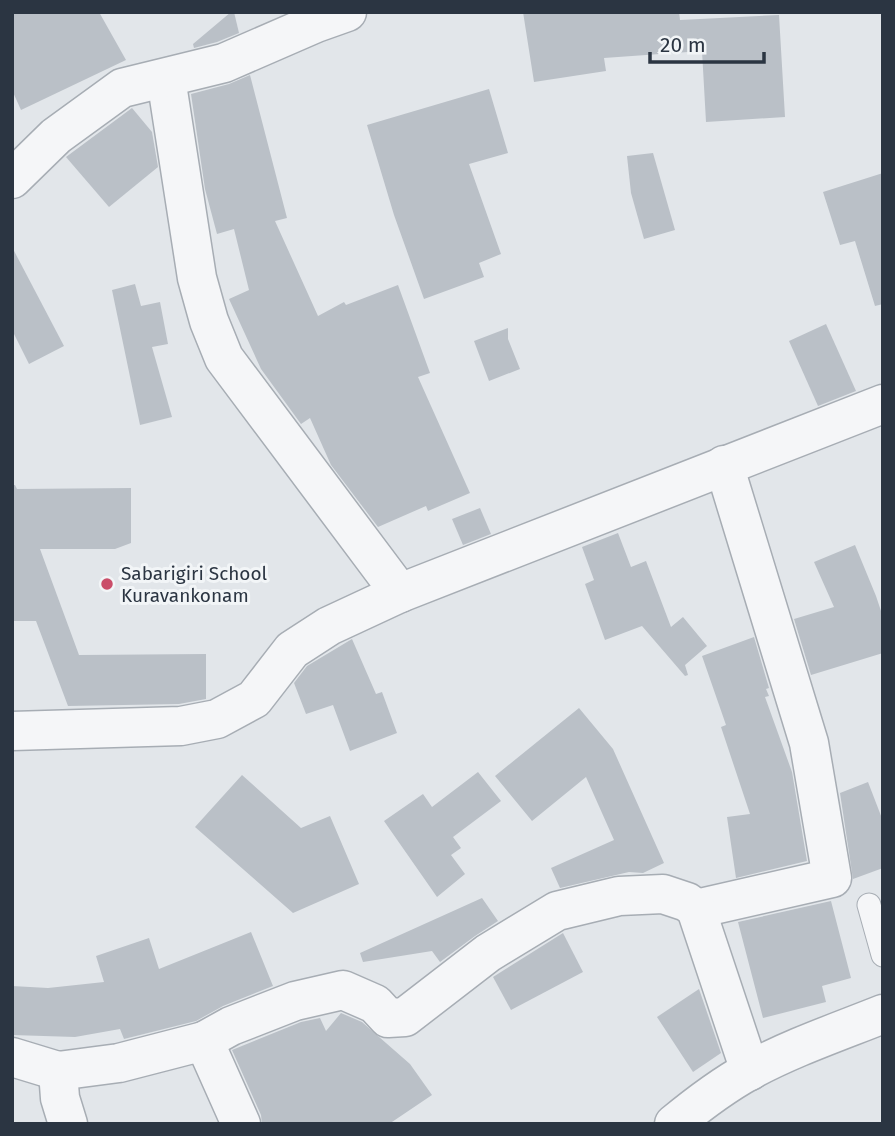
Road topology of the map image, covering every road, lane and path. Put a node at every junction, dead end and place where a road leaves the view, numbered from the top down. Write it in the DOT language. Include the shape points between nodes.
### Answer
graph roads {
  1 [pos="347,12"];
  2 [pos="295,21"];
  3 [pos="166,78"];
  4 [pos="12,179"];
  5 [pos="883,404"];
  6 [pos="724,465"];
  7 [pos="400,593"];
  8 [pos="12,731"];
  9 [pos="869,905"];
  10 [pos="696,909"];
  11 [pos="883,955"];
  12 [pos="883,1014"];
  13 [pos="204,1041"];
  14 [pos="12,1057"];
  15 [pos="58,1071"];
  16 [pos="750,1071"];
  17 [pos="68,1124"];
  18 [pos="241,1124"];
  19 [pos="674,1124"];
  1 -- 2 [label="street"];
  2 -- 3 [label="street" via="224,63"];
  3 -- 4 [label="street" via="122,88 55,136"];
  3 -- 7 [label="street" via="197,278 225,358"];
  5 -- 6 [label="street"];
  6 -- 7 [label="street"];
  6 -- 10 [label="street" via="808,743 832,878"];
  7 -- 8 [label="street" via="329,626 292,650 254,699 217,719 181,726"];
  9 -- 11 [label="lane"];
  10 -- 13 [label="street" via="663,894 619,896 557,911 488,953 405,1017 388,1018 375,1004 343,990 295,1001"];
  10 -- 16 [label="street"];
  12 -- 16 [label="street"];
  13 -- 15 [label="street" via="119,1063"];
  13 -- 18 [label="street"];
  14 -- 15 [label="street"];
  15 -- 17 [label="street"];
  16 -- 19 [label="street"];
}
